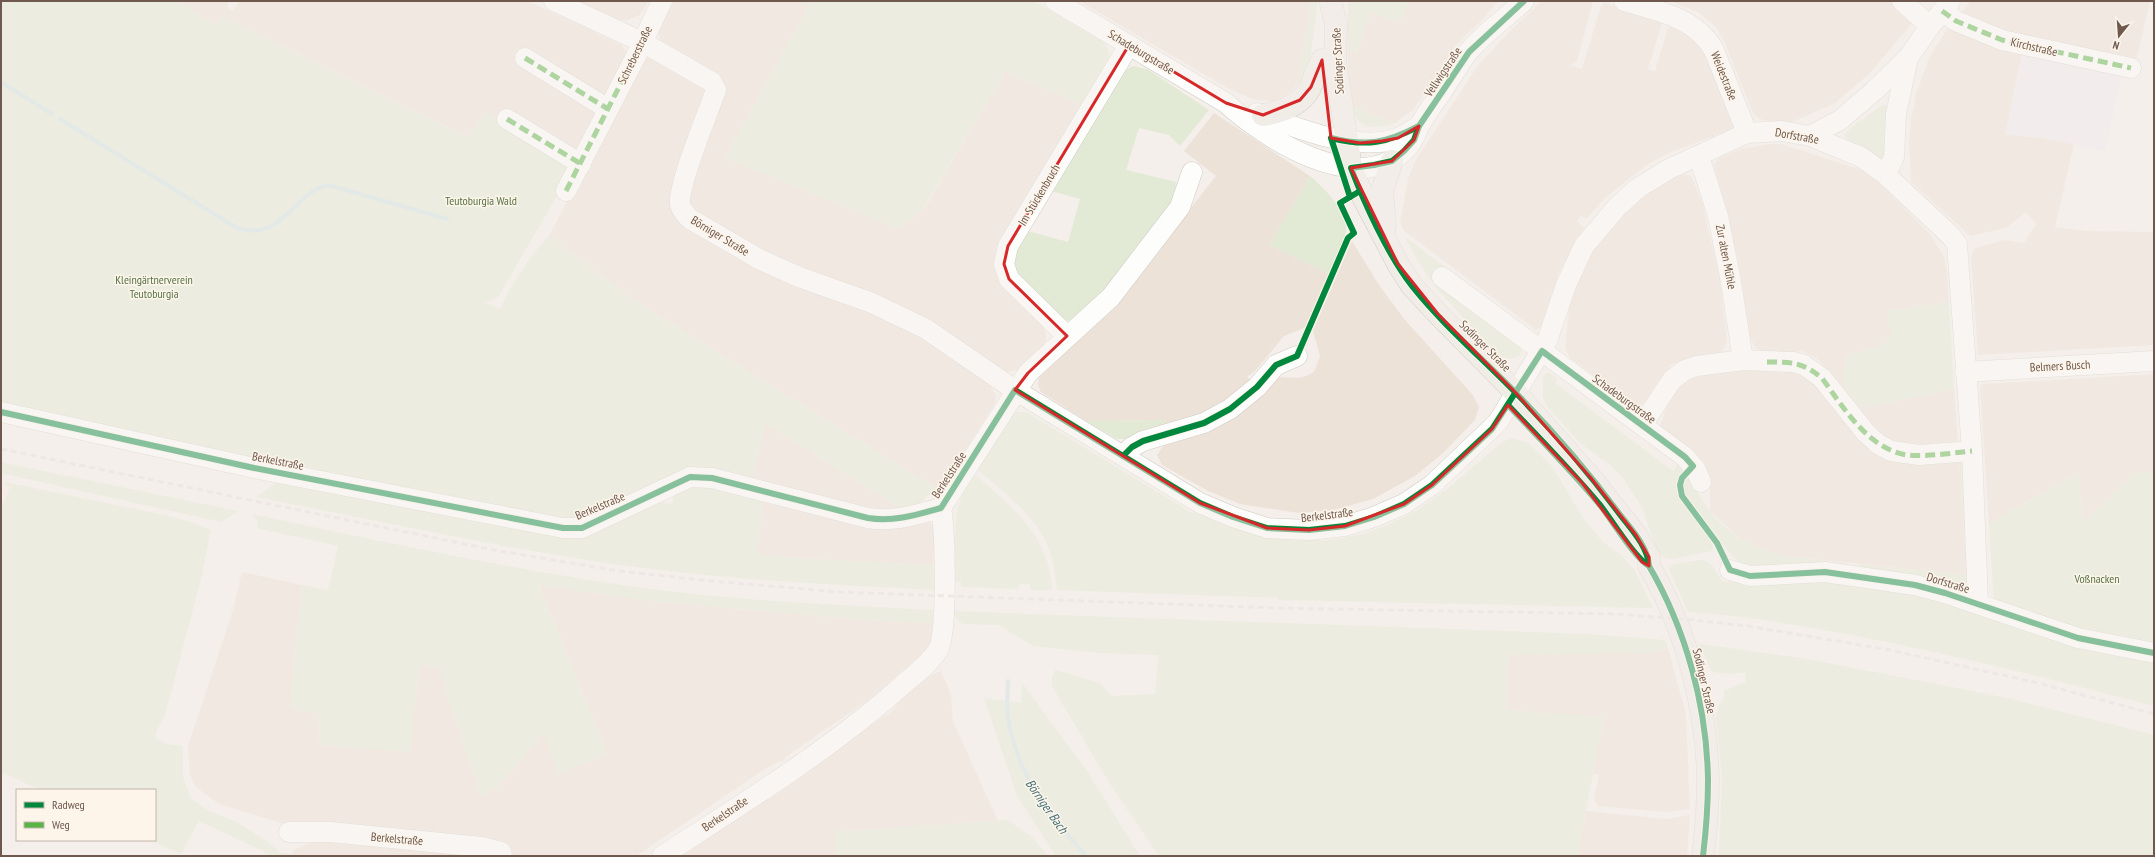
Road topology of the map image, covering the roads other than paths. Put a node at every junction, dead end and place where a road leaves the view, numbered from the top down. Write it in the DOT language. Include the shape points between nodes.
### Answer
graph roads {
  1 [pos="554,1"];
  2 [pos="662,1"];
  3 [pos="1055,1"];
  4 [pos="1524,1"];
  5 [pos="1624,1"];
  6 [pos="1902,1"];
  7 [pos="1331,2"];
  8 [pos="1941,13"];
  9 [pos="642,42"];
  10 [pos="1129,45"];
  11 [pos="525,58"];
  12 [pos="1908,58"];
  13 [pos="1322,60"];
  14 [pos="2131,68"];
  15 [pos="1226,103"];
  16 [pos="608,109"];
  17 [pos="1263,115"];
  18 [pos="507,119"];
  19 [pos="1419,126"];
  20 [pos="1747,133"];
  21 [pos="1810,136"];
  22 [pos="1339,140"];
  23 [pos="1699,156"];
  24 [pos="1392,160"];
  25 [pos="580,164"];
  26 [pos="1345,168"];
  27 [pos="1192,172"];
  28 [pos="1886,175"];
  29 [pos="566,191"];
  30 [pos="1383,236"];
  31 [pos="1442,277"];
  32 [pos="1067,336"];
  33 [pos="1542,351"];
  34 [pos="1297,356"];
  35 [pos="1742,360"];
  36 [pos="2154,361"];
  37 [pos="1965,372"];
  38 [pos="1015,390"];
  39 [pos="1512,399"];
  40 [pos="1,412"];
  41 [pos="1642,425"];
  42 [pos="1972,451"];
  43 [pos="1123,456"];
  44 [pos="1701,482"];
  45 [pos="941,508"];
  46 [pos="1730,570"];
  47 [pos="1978,604"];
  48 [pos="2154,653"];
  49 [pos="289,832"];
  50 [pos="502,856"];
  51 [pos="662,856"];
  52 [pos="1703,856"];
  1 -- 9 [label="street, Börniger Straße"];
  2 -- 9 [label="street, Schreberstraße"];
  3 -- 10 [label="street, Schadeburgstraße"];
  4 -- 19 [label="street, Vellwigstraße" via="1469,52"];
  5 -- 20 [label="street, Weidestraße" via="1686,21 1699,30 1714,50"];
  6 -- 8 [label="street"];
  7 -- 13 [label="main road, Sodinger Straße" via="1324,22"];
  7 -- 22 [label="main road, Sodinger Straße" via="1336,24"];
  8 -- 12 [label="street"];
  8 -- 14 [label="street, Kirchstraße" via="2002,40"];
  9 -- 16 [label="street, Schreberstraße"];
  9 -- 38 [label="street, Börniger Straße" via="712,82 716,90 683,184 680,204 690,219 761,260 902,317 966,355"];
  10 -- 15 [label="street, Schadeburgstraße"];
  10 -- 32 [label="street, Im Stückenbruch" via="1008,246 1006,254 1004,264 1009,279"];
  11 -- 16 [label="street"];
  12 -- 21 [label="street" via="1840,120"];
  12 -- 28 [label="street" via="1896,114 1894,157"];
  13 -- 17 [label="main road" via="1314,73 1311,87 1300,100 1282,110"];
  13 -- 22 [label="main road, Sodinger Straße" via="1325,99"];
  15 -- 17 [label="street, Schadeburgstraße"];
  15 -- 26 [label="street, Schadeburgstraße" via="1238,114 1295,150 1311,158"];
  16 -- 25 [label="street, Schreberstraße"];
  17 -- 22 [label="street, Schadeburgstraße"];
  18 -- 25 [label="street"];
  19 -- 22 [label="street, Vellwigstraße" via="1398,138 1382,141 1360,143"];
  19 -- 24 [label="street, Vellwigstraße" via="1414,140"];
  20 -- 21 [label="street, Dorfstraße" via="1782,131"];
  20 -- 23 [label="street, Dorfstraße"];
  21 -- 28 [label="street, Dorfstraße" via="1861,157"];
  22 -- 26 [label="main road, Sodinger Straße"];
  23 -- 33 [label="street, Dorfstraße" via="1669,169 1638,188 1596,231 1574,265"];
  23 -- 35 [label="street, Zur alten Mühle" via="1718,216 1732,282"];
  24 -- 26 [label="street, Vellwigstraße"];
  24 -- 30 [label="main road" via="1382,191 1385,224"];
  25 -- 29 [label="street, Schreberstraße"];
  26 -- 30 [label="main road, Sodinger Straße"];
  26 -- 39 [label="main road, Sodinger Straße" via="1365,232 1394,282 1409,301"];
  27 -- 32 [label="street" via="1180,207 1111,297"];
  28 -- 37 [label="street, Dorfstraße" via="1957,244"];
  30 -- 39 [label="main road, Sodinger Straße" via="1412,286"];
  31 -- 33 [label="street, Schadeburgstraße"];
  32 -- 38 [label="street" via="1028,373"];
  33 -- 39 [label="street, Dorfstraße"];
  33 -- 41 [label="street, Schadeburgstraße"];
  34 -- 43 [label="street" via="1276,365 1257,387 1230,409 1204,423 1143,441"];
  35 -- 41 [label="street" via="1697,366 1677,374"];
  35 -- 42 [label="street" via="1793,362 1804,365 1822,378 1866,434 1891,450 1919,455"];
  36 -- 37 [label="street, Belmers Busch"];
  37 -- 42 [label="street, Dorfstraße"];
  38 -- 43 [label="street, Berkelstraße"];
  38 -- 45 [label="street, Berkelstraße"];
  39 -- 43 [label="street, Berkelstraße" via="1492,429 1432,485 1404,504 1374,518 1345,526 1309,530 1267,528 1200,503"];
  39 -- 52 [label="main road, Sodinger Straße" via="1610,501 1649,557 1649,566 1684,644 1702,719 1708,778"];
  40 -- 45 [label="street, Berkelstraße" via="254,468 563,528 582,528 690,477 712,478 883,520"];
  41 -- 44 [label="street, Schadeburgstraße" via="1685,457 1696,470"];
  42 -- 47 [label="street, Dorfstraße"];
  45 -- 51 [label="street, Berkelstraße" via="944,523 943,631 939,649 926,664 859,723"];
  46 -- 47 [label="street, Dorfstraße" via="1750,576 1825,572 1869,577 1915,584"];
  47 -- 48 [label="street, Dorfstraße" via="2078,638"];
  49 -- 50 [label="street, Berkelstraße" via="330,832 482,846 501,852"];
}
